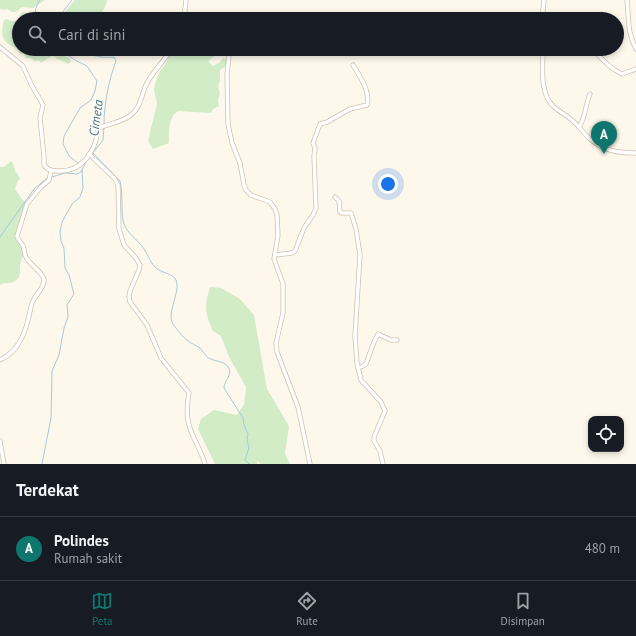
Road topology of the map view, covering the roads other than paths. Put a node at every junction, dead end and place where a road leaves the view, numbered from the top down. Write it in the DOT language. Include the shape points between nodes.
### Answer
graph roads {
  1 [pos="186,0"];
  2 [pos="544,0"];
  3 [pos="627,0"];
  4 [pos="185,12"];
  5 [pos="543,12"];
  6 [pos="0,47"];
  7 [pos="636,49"];
  8 [pos="167,56"];
  9 [pos="229,56"];
  10 [pos="543,56"];
  11 [pos="600,56"];
  12 [pos="353,65"];
  13 [pos="636,69"];
  14 [pos="590,94"];
  15 [pos="579,127"];
  16 [pos="636,153"];
  17 [pos="91,156"];
  18 [pos="51,170"];
  19 [pos="335,197"];
  20 [pos="275,255"];
  21 [pos="397,340"];
  22 [pos="0,360"];
  23 [pos="358,368"];
  24 [pos="0,441"];
  25 [pos="4,464"];
  26 [pos="205,464"];
  27 [pos="310,464"];
  28 [pos="383,464"];
  1 -- 4 [label="street"];
  2 -- 5 [label="street"];
  3 -- 7 [label="street" via="628,28"];
  6 -- 18 [label="street" via="23,66 43,105 41,124 44,165"];
  8 -- 17 [label="street" via="146,84 136,111 122,120 98,128"];
  9 -- 20 [label="street" via="227,113 232,143 246,190 270,202 275,209 278,225"];
  10 -- 15 [label="street" via="542,70 549,101"];
  11 -- 13 [label="street" via="622,74"];
  12 -- 20 [label="street" via="365,88 367,104 350,109 318,126 313,143 316,208 294,252"];
  14 -- 15 [label="street" via="583,122"];
  15 -- 16 [label="street" via="610,151"];
  17 -- 18 [label="street" via="78,168"];
  17 -- 26 [label="street" via="118,185 119,229 122,240 140,265 130,291 130,302 148,325 161,358 189,393 189,426"];
  18 -- 22 [label="street" via="50,177 27,204 17,236 28,261 36,267 44,282 32,302 21,341 7,357"];
  19 -- 23 [label="street" via="339,201 340,212 351,213 360,255 355,344"];
  20 -- 27 [label="street" via="274,261 283,284 283,313 276,343 277,352 298,407"];
  21 -- 23 [label="street" via="378,334 365,365"];
  23 -- 28 [label="street" via="361,380 381,402 386,412 374,437"];
  24 -- 25 [label="street"];
}
